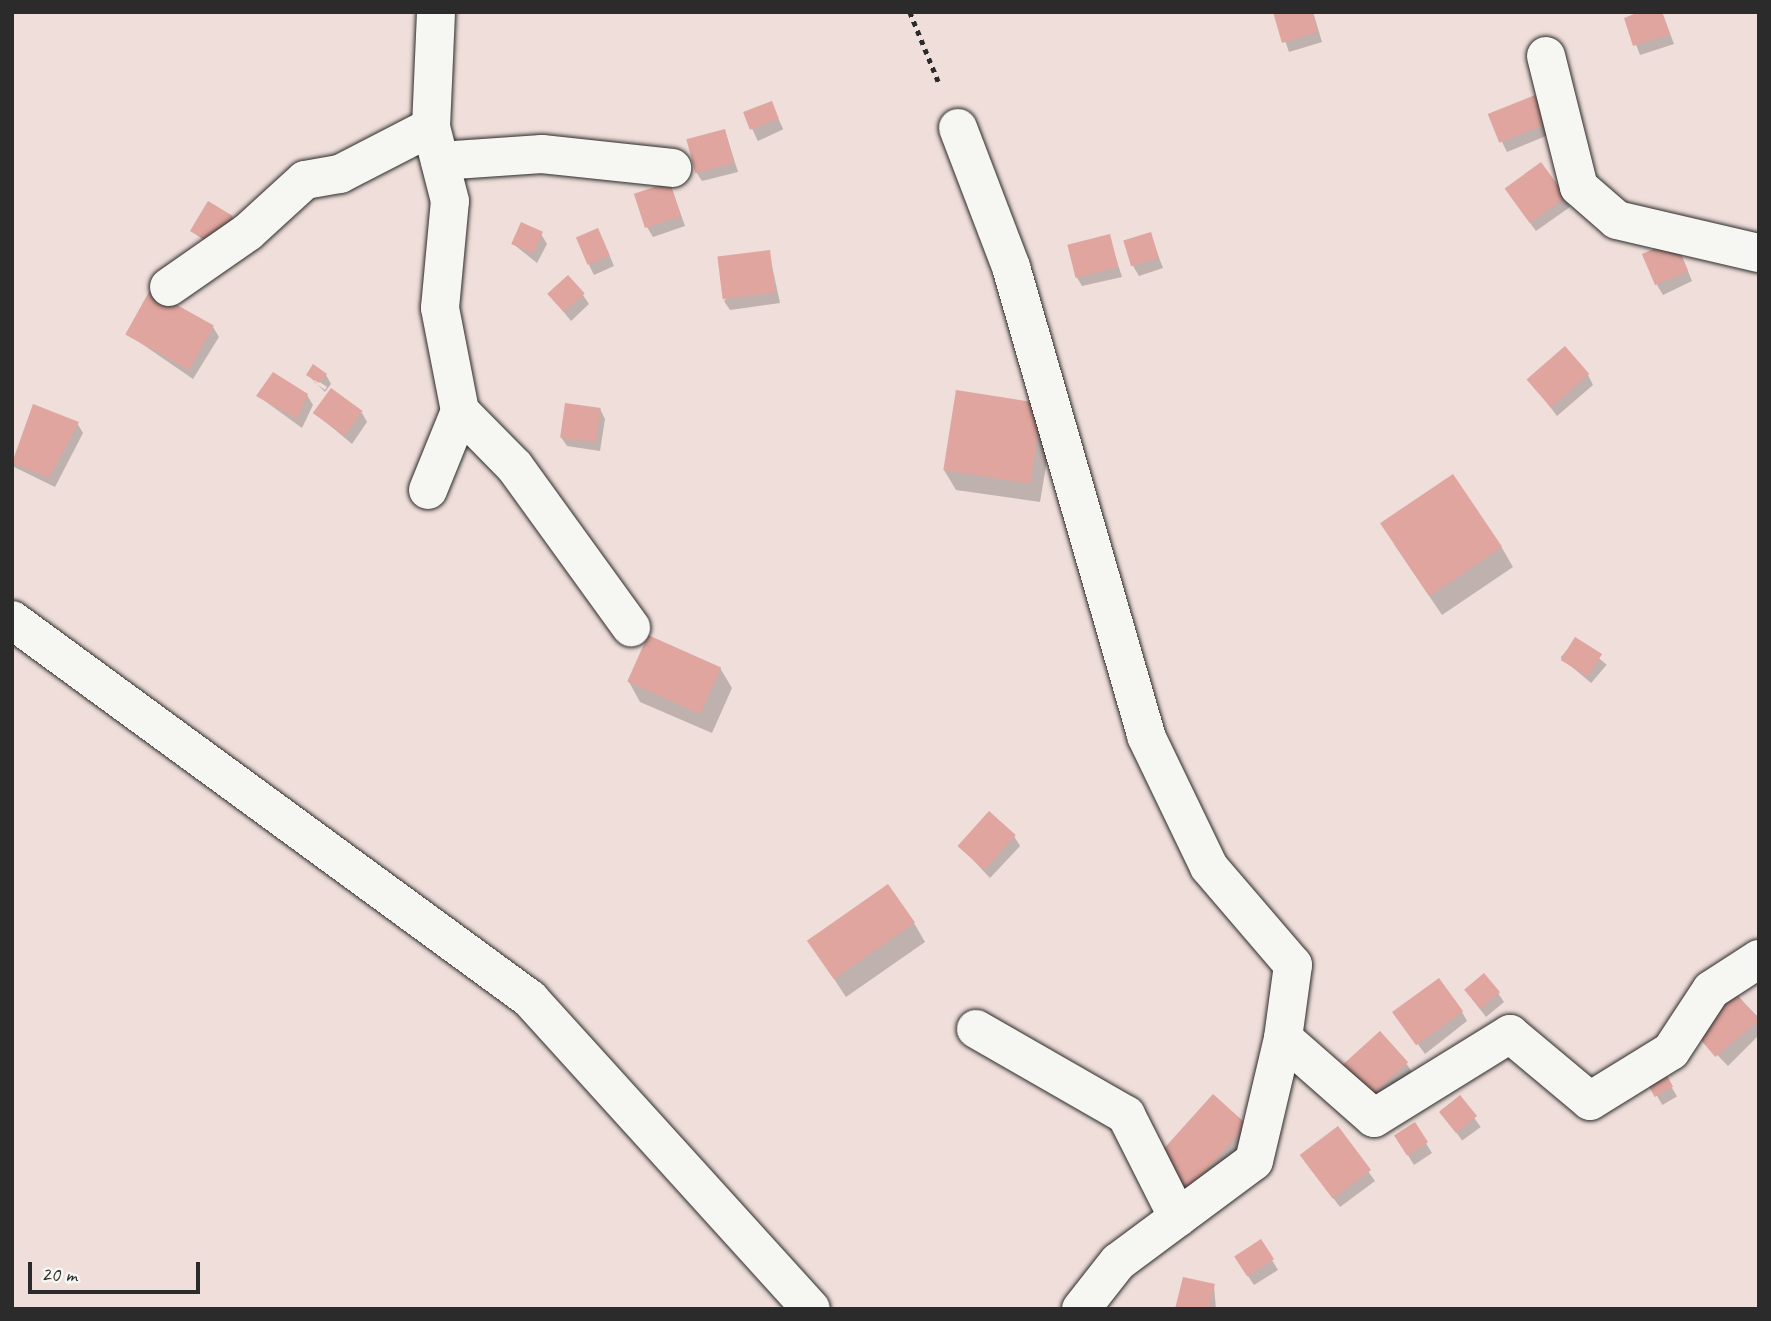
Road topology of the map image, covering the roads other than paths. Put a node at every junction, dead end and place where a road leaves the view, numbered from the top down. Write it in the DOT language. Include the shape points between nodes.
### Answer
graph roads {
  1 [pos="436,12"];
  2 [pos="1546,56"];
  3 [pos="958,128"];
  4 [pos="436,144"];
  5 [pos="672,168"];
  6 [pos="1759,253"];
  7 [pos="169,287"];
  8 [pos="460,411"];
  9 [pos="428,490"];
  10 [pos="12,620"];
  11 [pos="631,627"];
  12 [pos="1759,959"];
  13 [pos="975,1029"];
  14 [pos="1283,1038"];
  15 [pos="1178,1218"];
  16 [pos="811,1309"];
  17 [pos="1081,1309"];
  1 -- 4 [label="street"];
  2 -- 6 [label="street" via="1579,187 1617,220"];
  3 -- 14 [label="street" via="1011,267 1146,736 1209,867 1293,965"];
  4 -- 5 [label="street"];
  4 -- 7 [label="street" via="305,180 248,232"];
  4 -- 8 [label="street" via="450,201 440,308"];
  8 -- 9 [label="street"];
  8 -- 11 [label="street" via="515,467"];
  10 -- 16 [label="street" via="530,999"];
  12 -- 14 [label="street" via="1712,990 1671,1051 1590,1101 1510,1034 1374,1118"];
  13 -- 15 [label="street" via="1126,1115"];
  14 -- 15 [label="street" via="1254,1161"];
  15 -- 17 [label="street" via="1118,1262"];
}
